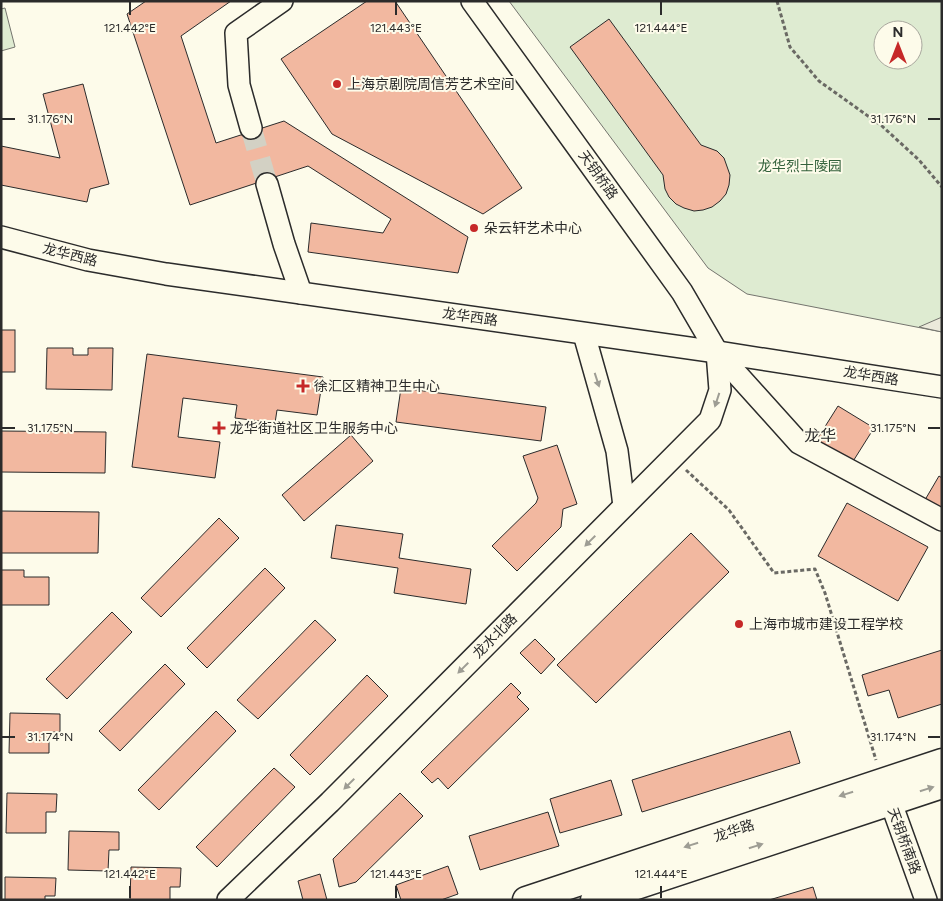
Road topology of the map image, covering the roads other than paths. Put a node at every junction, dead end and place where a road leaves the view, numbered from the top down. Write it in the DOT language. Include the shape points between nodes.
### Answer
graph roads {
  1 [pos="282,1"];
  2 [pos="472,1"];
  3 [pos="251,128"];
  4 [pos="267,184"];
  5 [pos="1,237"];
  6 [pos="301,293"];
  7 [pos="584,334"];
  8 [pos="717,352"];
  9 [pos="942,387"];
  10 [pos="624,506"];
  11 [pos="942,520"];
  12 [pos="942,762"];
  13 [pos="942,785"];
  14 [pos="887,791"];
  15 [pos="228,900"];
  16 [pos="526,900"];
  17 [pos="594,900"];
  18 [pos="926,900"];
  1 -- 3 [label="street" via="236,33 238,85"];
  2 -- 8 [label="street, 天钥桥路" via="682,292"];
  4 -- 6 [label="street"];
  5 -- 6 [label="street, 龙华西路" via="88,260"];
  6 -- 7 [label="street, 龙华西路"];
  7 -- 8 [label="street, 龙华西路"];
  7 -- 10 [label="street, one-way" via="617,451"];
  8 -- 9 [label="street, 龙华西路"];
  8 -- 10 [label="street, 龙水北路, one-way" via="720,390 710,420"];
  8 -- 11 [label="street" via="799,443"];
  10 -- 15 [label="street, 龙水北路, one-way"];
  12 -- 14 [label="main road, 龙华路"];
  14 -- 13 [label="main road, 龙华路, one-way"];
  14 -- 16 [label="main road, 龙华路, one-way"];
  17 -- 14 [label="main road, 龙华路, one-way"];
  14 -- 18 [label="street, 天钥桥南路"];
}
